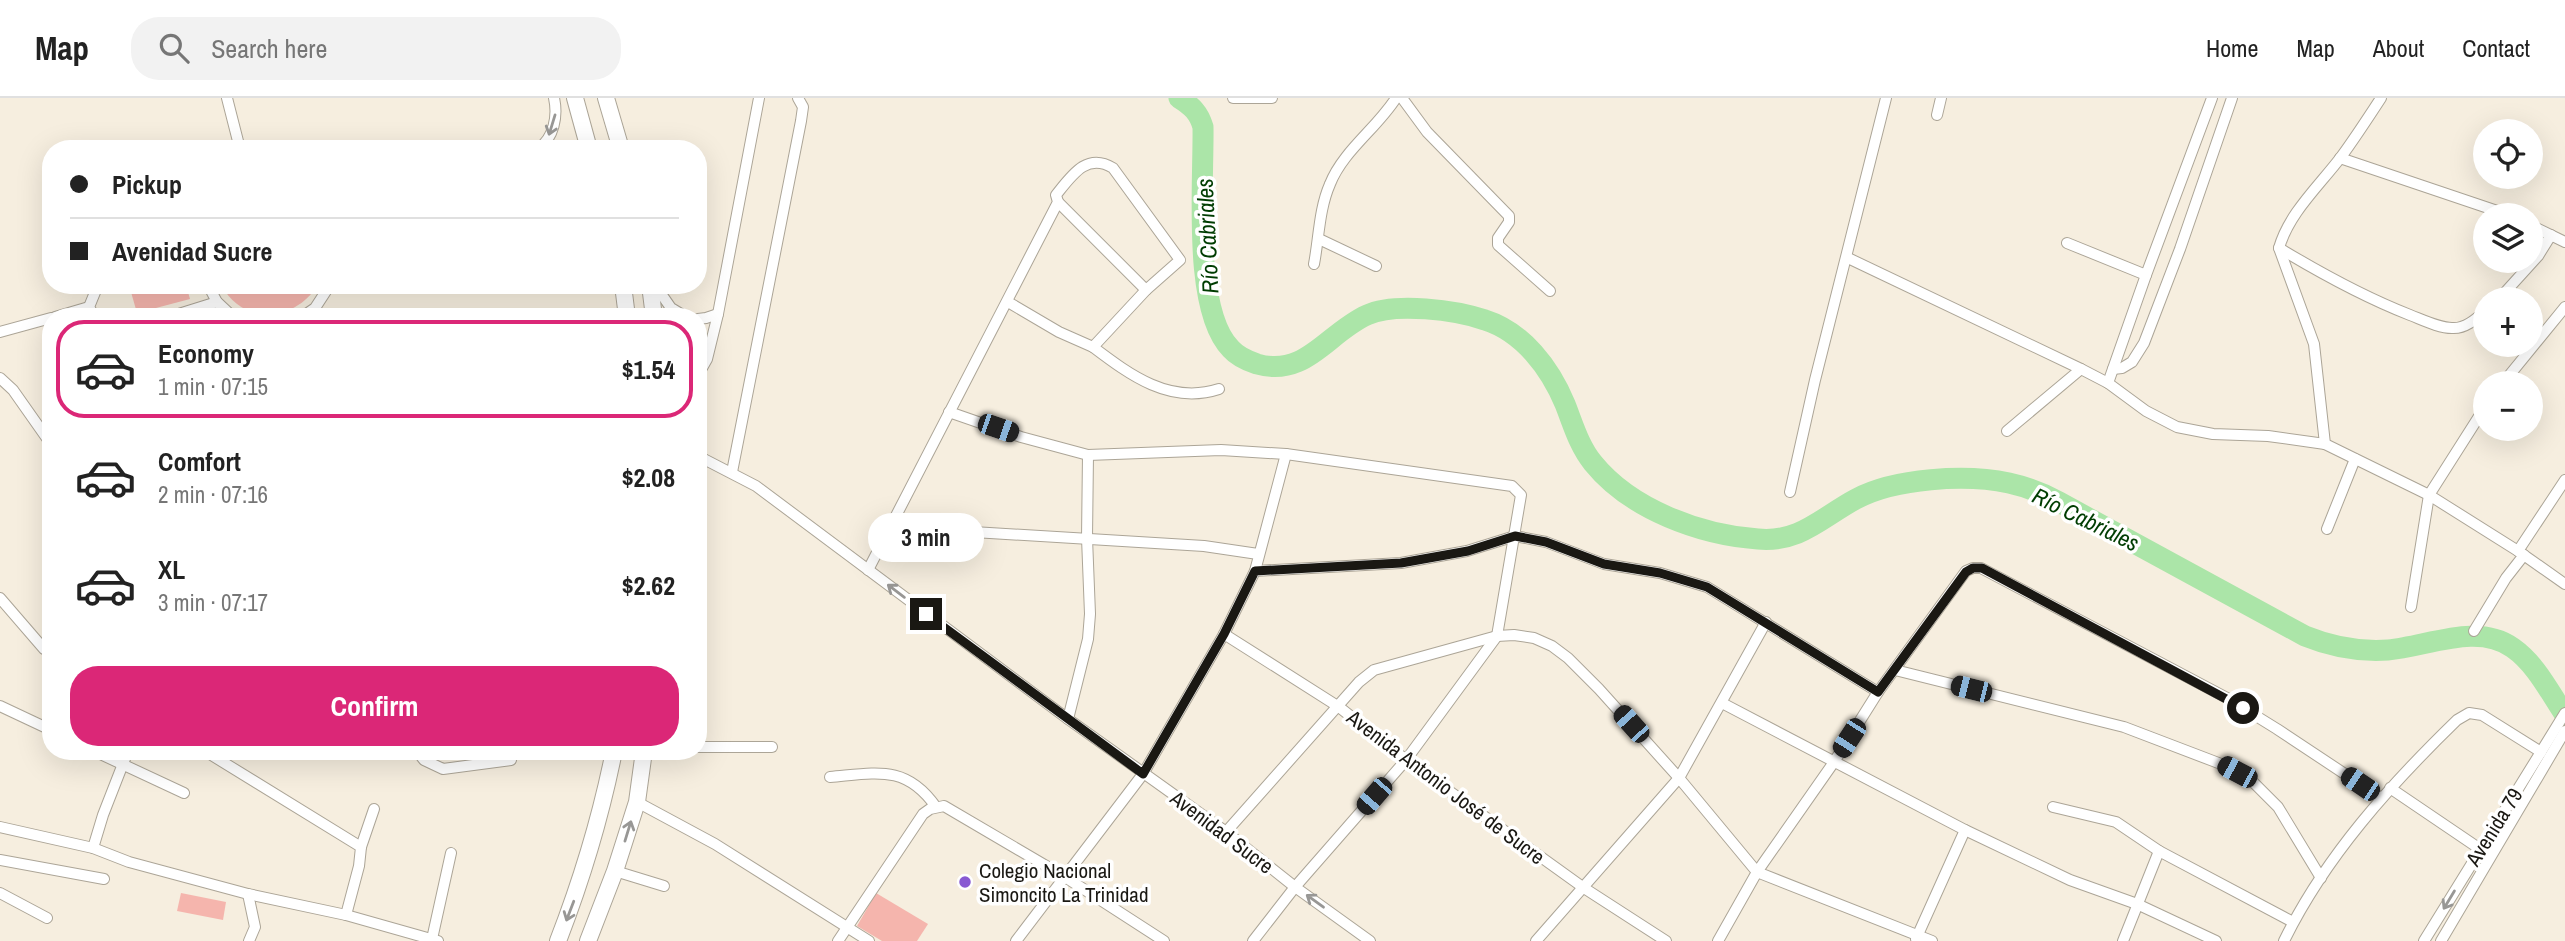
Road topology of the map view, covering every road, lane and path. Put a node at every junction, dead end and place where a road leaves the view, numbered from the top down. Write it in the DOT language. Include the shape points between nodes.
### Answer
graph roads {
  1 [pos="227,98"];
  2 [pos="554,98"];
  3 [pos="575,98"];
  4 [pos="606,98"];
  5 [pos="759,98"];
  6 [pos="798,98"];
  7 [pos="1233,98"];
  8 [pos="1272,98"];
  9 [pos="1396,98"];
  10 [pos="1402,98"];
  11 [pos="1886,98"];
  12 [pos="1941,98"];
  13 [pos="2212,98"];
  14 [pos="2232,98"];
  15 [pos="2381,98"];
  16 [pos="1937,116"];
  17 [pos="238,140"];
  18 [pos="546,140"];
  19 [pos="587,140"];
  20 [pos="618,140"];
  21 [pos="2340,158"];
  22 [pos="1058,202"];
  23 [pos="2473,203"];
  24 [pos="2543,231"];
  25 [pos="2551,235"];
  26 [pos="1319,239"];
  27 [pos="2565,242"];
  28 [pos="2067,243"];
  29 [pos="2279,248"];
  30 [pos="1848,258"];
  31 [pos="1314,264"];
  32 [pos="1376,266"];
  33 [pos="2146,275"];
  34 [pos="2510,287"];
  35 [pos="1146,289"];
  36 [pos="1550,290"];
  37 [pos="213,294"];
  38 [pos="660,294"];
  39 [pos="217,302"];
  40 [pos="1008,302"];
  41 [pos="2565,307"];
  42 [pos="198,308"];
  43 [pos="223,308"];
  44 [pos="671,308"];
  45 [pos="718,314"];
  46 [pos="707,318"];
  47 [pos="2473,319"];
  48 [pos="42,320"];
  49 [pos="0,332"];
  50 [pos="1093,347"];
  51 [pos="707,359"];
  52 [pos="2081,369"];
  53 [pos="2113,369"];
  54 [pos="2513,371"];
  55 [pos="0,378"];
  56 [pos="2108,383"];
  57 [pos="1219,389"];
  58 [pos="949,412"];
  59 [pos="2473,426"];
  60 [pos="42,431"];
  61 [pos="2007,431"];
  62 [pos="2325,444"];
  63 [pos="1286,454"];
  64 [pos="1088,455"];
  65 [pos="2355,458"];
  66 [pos="707,460"];
  67 [pos="732,472"];
  68 [pos="2565,480"];
  69 [pos="1790,492"];
  70 [pos="2429,495"];
  71 [pos="892,527"];
  72 [pos="2328,529"];
  73 [pos="1515,536"];
  74 [pos="1087,538"];
  75 [pos="2521,553"];
  76 [pos="1258,554"];
  77 [pos="868,570"];
  78 [pos="1255,571"];
  79 [pos="2565,584"];
  80 [pos="0,598"];
  81 [pos="2411,607"];
  82 [pos="1766,622"];
  83 [pos="2474,631"];
  84 [pos="1224,634"];
  85 [pos="1497,636"];
  86 [pos="42,647"];
  87 [pos="1895,670"];
  88 [pos="1878,692"];
  89 [pos="1722,703"];
  90 [pos="0,706"];
  91 [pos="1339,707"];
  92 [pos="2565,713"];
  93 [pos="1068,719"];
  94 [pos="42,726"];
  95 [pos="2565,731"];
  96 [pos="2553,742"];
  97 [pos="707,747"];
  98 [pos="772,747"];
  99 [pos="2541,752"];
  100 [pos="115,760"];
  101 [pos="125,760"];
  102 [pos="220,760"];
  103 [pos="424,760"];
  104 [pos="512,760"];
  105 [pos="612,760"];
  106 [pos="643,760"];
  107 [pos="1406,760"];
  108 [pos="1834,762"];
  109 [pos="124,764"];
  110 [pos="1143,774"];
  111 [pos="830,776"];
  112 [pos="1679,778"];
  113 [pos="2390,788"];
  114 [pos="184,793"];
  115 [pos="2381,798"];
  116 [pos="637,802"];
  117 [pos="936,807"];
  118 [pos="2053,807"];
  119 [pos="374,809"];
  120 [pos="0,827"];
  121 [pos="1965,830"];
  122 [pos="1226,832"];
  123 [pos="361,847"];
  124 [pos="93,848"];
  125 [pos="2480,849"];
  126 [pos="2159,851"];
  127 [pos="451,853"];
  128 [pos="0,860"];
  129 [pos="615,871"];
  130 [pos="1757,872"];
  131 [pos="1065,877"];
  132 [pos="2321,878"];
  133 [pos="104,879"];
  134 [pos="664,886"];
  135 [pos="1295,887"];
  136 [pos="1584,888"];
  137 [pos="0,893"];
  138 [pos="248,894"];
  139 [pos="2137,904"];
  140 [pos="346,915"];
  141 [pos="47,918"];
  142 [pos="2293,922"];
  143 [pos="847,927"];
  144 [pos="1916,938"];
  145 [pos="435,940"];
  146 [pos="249,941"];
  147 [pos="558,941"];
  148 [pos="588,941"];
  149 [pos="838,941"];
  150 [pos="869,941"];
  151 [pos="1016,941"];
  152 [pos="1164,941"];
  153 [pos="1253,941"];
  154 [pos="1370,941"];
  155 [pos="1536,941"];
  156 [pos="1666,941"];
  157 [pos="1718,941"];
  158 [pos="1932,941"];
  159 [pos="2123,941"];
  160 [pos="2216,941"];
  161 [pos="2284,941"];
  162 [pos="2424,941"];
  163 [pos="2441,941"];
  1 -- 17 [label="street"];
  2 -- 18 [label="street, one-way" via="555,126"];
  3 -- 19 [label="main road"];
  4 -- 20 [label="main road"];
  5 -- 45 [label="street"];
  6 -- 67 [label="street" via="803,107 801,121"];
  7 -- 8 [label="street"];
  9 -- 26 [label="street" via="1330,184"];
  10 -- 36 [label="street" via="1427,132 1509,216 1498,245"];
  11 -- 30 [label="street"];
  12 -- 16 [label="street"];
  13 -- 33 [label="street"];
  14 -- 53 [label="street" via="2144,343 2132,362"];
  15 -- 21 [label="street"];
  21 -- 23 [label="street"];
  21 -- 29 [label="street" via="2297,213"];
  22 -- 35 [label="street"];
  22 -- 35 [label="street" via="1056,195 1073,173 1099,161 1113,168 1180,259"];
  22 -- 40 [label="street"];
  24 -- 25 [label="street"];
  25 -- 27 [label="street"];
  25 -- 34 [label="street" via="2539,256"];
  26 -- 31 [label="street"];
  26 -- 32 [label="street"];
  28 -- 33 [label="street"];
  29 -- 47 [label="street" via="2381,304 2438,325 2451,329"];
  29 -- 62 [label="street" via="2314,344"];
  30 -- 52 [label="street"];
  30 -- 69 [label="street"];
  33 -- 53 [label="street"];
  35 -- 50 [label="street"];
  37 -- 39 [label="street"];
  38 -- 44 [label="street"];
  39 -- 42 [label="street"];
  39 -- 43 [label="street"];
  40 -- 50 [label="street"];
  40 -- 58 [label="street"];
  41 -- 54 [label="street"];
  45 -- 46 [label="street"];
  45 -- 51 [label="street"];
  48 -- 49 [label="street"];
  50 -- 57 [label="street" via="1151,385 1203,394"];
  52 -- 56 [label="street"];
  52 -- 61 [label="street"];
  53 -- 56 [label="street"];
  55 -- 60 [label="street"];
  56 -- 62 [label="street" via="2177,427"];
  58 -- 64 [label="street"];
  58 -- 71 [label="street"];
  59 -- 70 [label="street"];
  62 -- 65 [label="street"];
  63 -- 64 [label="street" via="1221,450"];
  63 -- 73 [label="street" via="1513,486 1521,495"];
  63 -- 76 [label="street"];
  64 -- 74 [label="street"];
  65 -- 70 [label="street"];
  65 -- 72 [label="street"];
  66 -- 67 [label="street, Avenidad Sucre"];
  67 -- 77 [label="street, Avenidad Sucre"];
  68 -- 75 [label="street"];
  70 -- 75 [label="street"];
  70 -- 81 [label="street"];
  71 -- 74 [label="street"];
  71 -- 77 [label="street"];
  73 -- 78 [label="street" via="1468,551 1401,563"];
  73 -- 82 [label="street" via="1546,542 1604,564 1707,587"];
  73 -- 85 [label="street"];
  74 -- 76 [label="street"];
  74 -- 93 [label="street" via="1088,639"];
  75 -- 79 [label="street"];
  75 -- 83 [label="street"];
  76 -- 78 [label="street"];
  93 -- 77 [label="street, Avenidad Sucre, one-way"];
  78 -- 84 [label="street"];
  80 -- 86 [label="street"];
  82 -- 88 [label="street"];
  82 -- 89 [label="street"];
  84 -- 91 [label="street, Avenida Antonio José de Sucre"];
  84 -- 110 [label="street"];
  85 -- 91 [label="street" via="1374,670"];
  85 -- 107 [label="street"];
  85 -- 112 [label="street" via="1534,638 1552,646 1599,689"];
  87 -- 88 [label="street"];
  87 -- 115 [label="street" via="1966,572 1982,568 2227,698"];
  87 -- 132 [label="street" via="2124,727 2221,764 2252,781 2278,807"];
  88 -- 108 [label="street"];
  89 -- 108 [label="street"];
  89 -- 112 [label="street"];
  90 -- 94 [label="street"];
  91 -- 107 [label="street, Avenida Antonio José de Sucre"];
  91 -- 122 [label="street"];
  92 -- 96 [label="street, Avenida 79"];
  93 -- 110 [label="street, Avenidad Sucre"];
  95 -- 96 [label="street, Avenida 79"];
  96 -- 99 [label="street, Avenida 79"];
  96 -- 163 [label="street"];
  97 -- 98 [label="street"];
  99 -- 113 [label="street" via="2482,715 2469,713"];
  99 -- 125 [label="street, Avenida 79"];
  100 -- 109 [label="street"];
  101 -- 109 [label="street"];
  102 -- 123 [label="street"];
  103 -- 104 [label="street" via="443,769"];
  105 -- 147 [label="main road, one-way" via="582,881"];
  106 -- 116 [label="main road"];
  107 -- 135 [label="street"];
  107 -- 136 [label="street, Avenida Antonio José de Sucre"];
  108 -- 121 [label="street"];
  108 -- 130 [label="street"];
  109 -- 114 [label="street"];
  109 -- 124 [label="street"];
  110 -- 122 [label="street, Avenidad Sucre"];
  110 -- 131 [label="street"];
  111 -- 117 [label="street" via="882,773 906,778 925,790"];
  112 -- 130 [label="street"];
  112 -- 136 [label="street"];
  113 -- 115 [label="street"];
  113 -- 125 [label="street"];
  115 -- 132 [label="street"];
  129 -- 116 [label="main road, one-way"];
  116 -- 143 [label="street" via="715,844"];
  117 -- 131 [label="street" via="944,806"];
  117 -- 143 [label="street" via="923,814"];
  118 -- 126 [label="street" via="2109,819"];
  119 -- 123 [label="street"];
  120 -- 124 [label="street"];
  121 -- 139 [label="street" via="2070,880"];
  121 -- 144 [label="street"];
  122 -- 135 [label="street, Avenidad Sucre"];
  123 -- 140 [label="street"];
  124 -- 138 [label="street"];
  125 -- 162 [label="street, Avenida 79, one-way"];
  126 -- 139 [label="street"];
  126 -- 142 [label="street"];
  127 -- 145 [label="street"];
  128 -- 133 [label="street"];
  129 -- 134 [label="street"];
  129 -- 148 [label="main road"];
  130 -- 144 [label="street"];
  130 -- 157 [label="street"];
  131 -- 151 [label="street"];
  131 -- 152 [label="street"];
  132 -- 142 [label="street"];
  135 -- 153 [label="street"];
  154 -- 135 [label="street, Avenidad Sucre, one-way"];
  136 -- 155 [label="street"];
  136 -- 156 [label="street, Avenida Antonio José de Sucre"];
  137 -- 141 [label="street"];
  138 -- 140 [label="street"];
  138 -- 146 [label="street" via="255,927"];
  139 -- 159 [label="street"];
  139 -- 160 [label="street"];
  140 -- 145 [label="street"];
  142 -- 161 [label="street"];
  143 -- 149 [label="street"];
  143 -- 150 [label="street"];
  144 -- 158 [label="street"];
}
